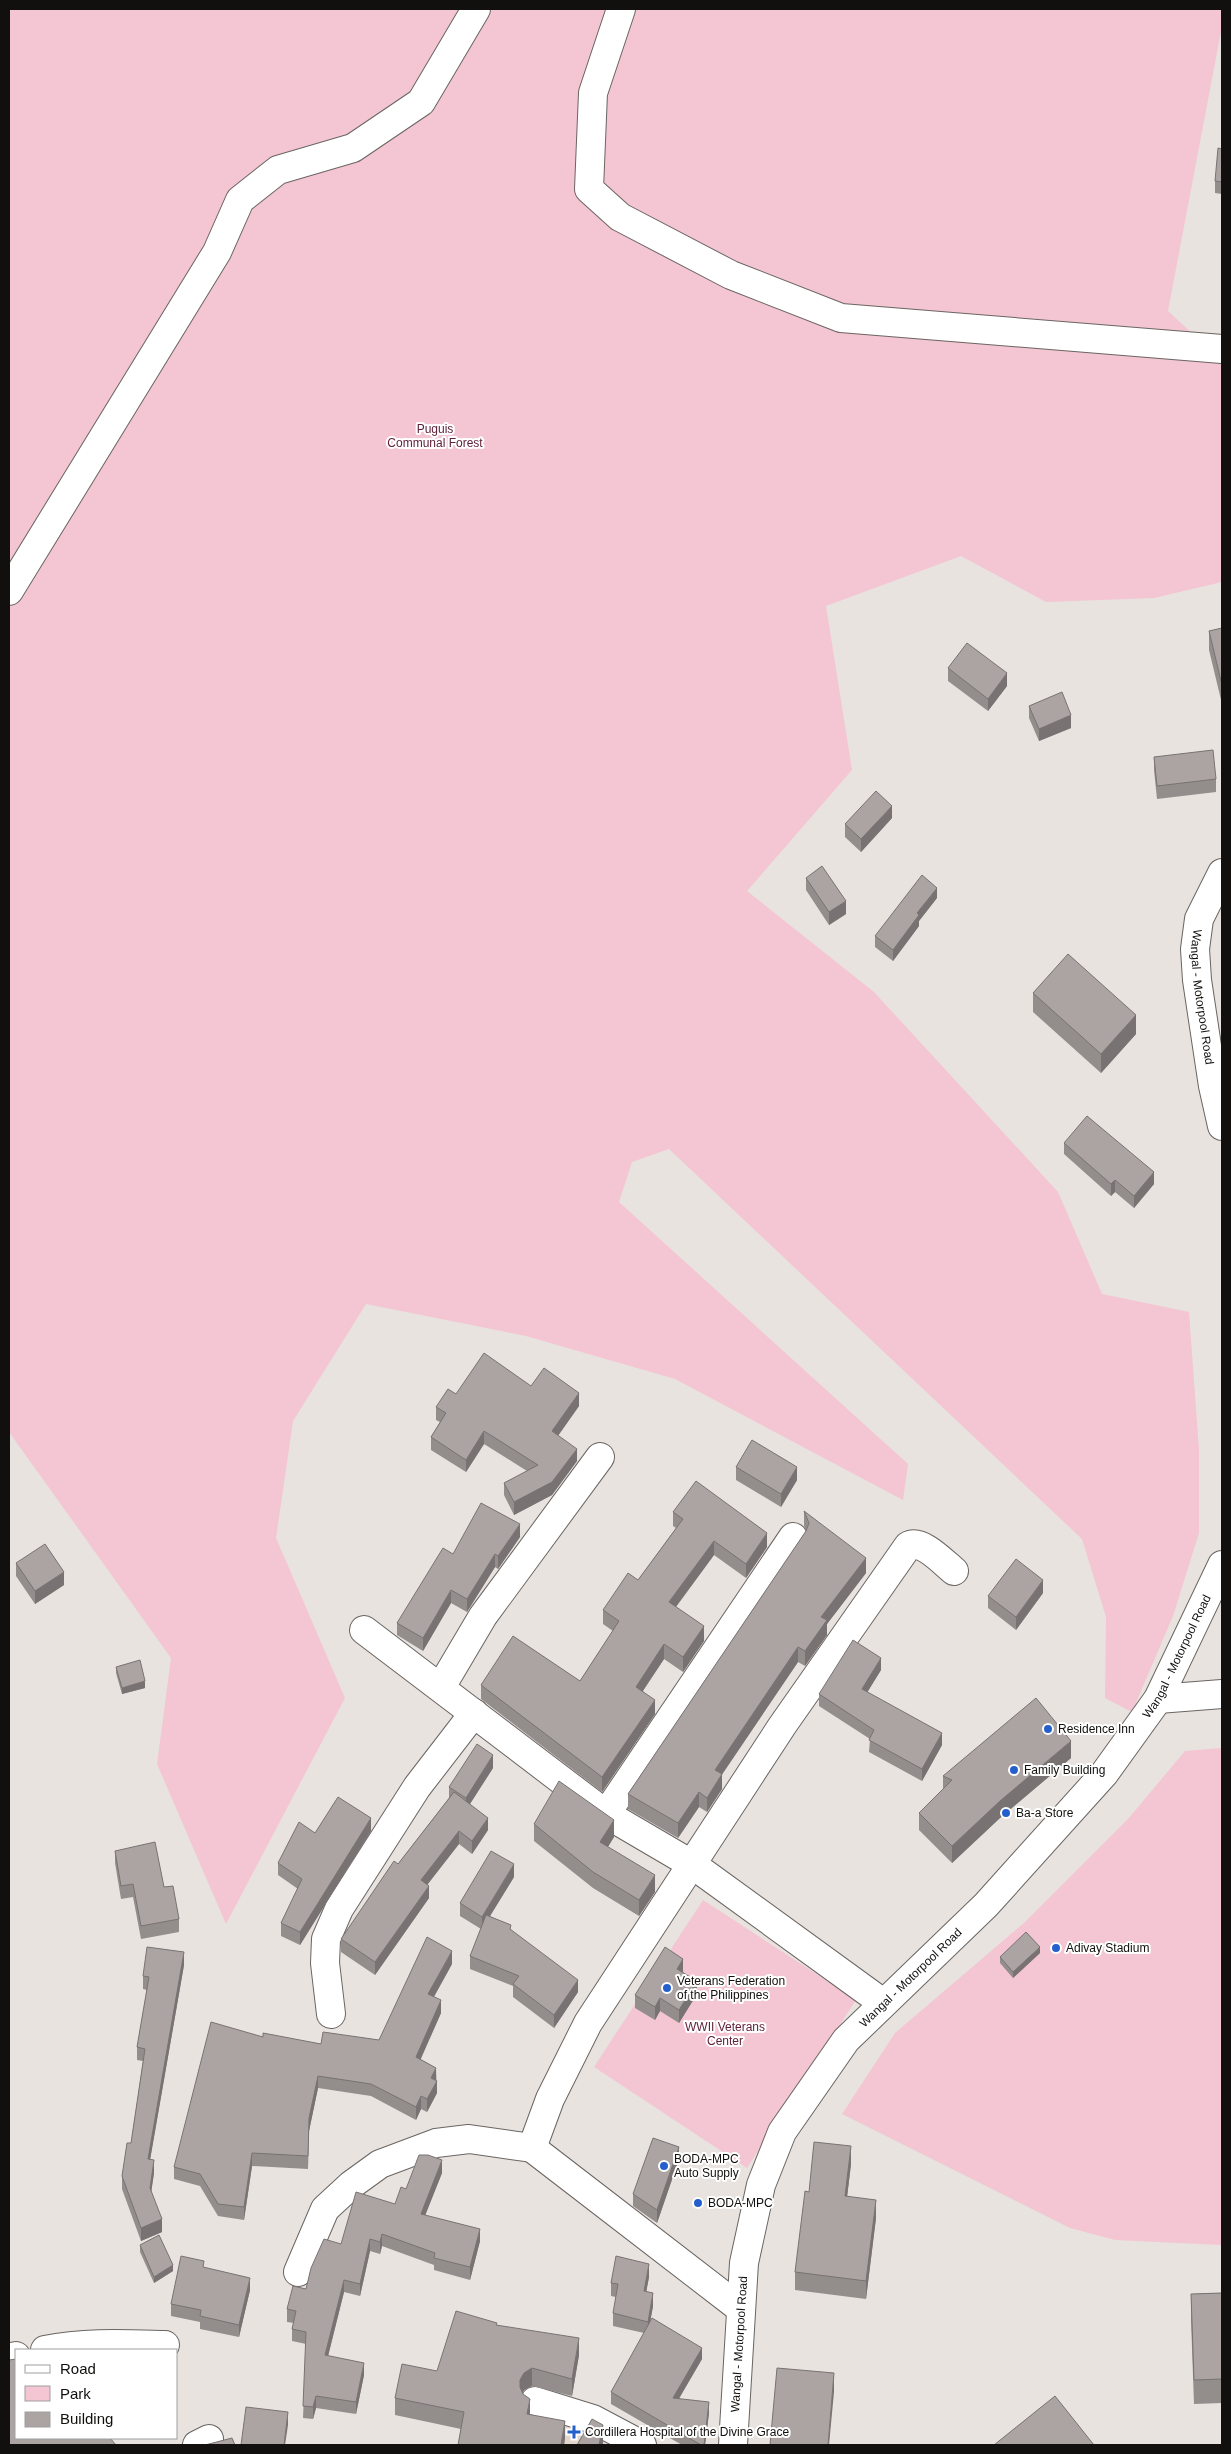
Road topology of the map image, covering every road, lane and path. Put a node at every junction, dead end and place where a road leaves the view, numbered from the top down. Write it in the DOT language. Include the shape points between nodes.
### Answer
graph roads {
  1 [pos="476,9"];
  2 [pos="621,9"];
  3 [pos="1222,349"];
  4 [pos="9,592"];
  5 [pos="1222,874"];
  6 [pos="1222,1126"];
  7 [pos="600,1457"];
  8 [pos="792,1537"];
  9 [pos="1222,1565"];
  10 [pos="954,1571"];
  11 [pos="364,1630"];
  12 [pos="441,1687"];
  13 [pos="1222,1694"];
  14 [pos="1158,1698"];
  15 [pos="474,1713"];
  16 [pos="606,1814"];
  17 [pos="693,1865"];
  18 [pos="883,2003"];
  19 [pos="331,2014"];
  20 [pos="532,2148"];
  21 [pos="298,2272"];
  22 [pos="741,2309"];
  23 [pos="165,2345"];
  24 [pos="50,2349"];
  25 [pos="536,2401"];
  26 [pos="642,2445"];
  27 [pos="733,2445"];
  1 -- 4 [label="street" via="421,102 353,148 278,170 240,200 217,252"];
  2 -- 3 [label="street" via="593,93 589,189 620,217 731,275 841,318"];
  5 -- 6 [label="street, Wangal - Motorpool Road" via="1200,919 1195,949 1196,980"];
  7 -- 12 [label="street" via="483,1616"];
  8 -- 16 [label="street"];
  9 -- 14 [label="street, Wangal - Motorpool Road"];
  10 -- 17 [label="street" via="919,1545 908,1546 798,1702"];
  11 -- 12 [label="street"];
  12 -- 15 [label="street"];
  13 -- 14 [label="street"];
  14 -- 18 [label="street, Wangal - Motorpool Road" via="1104,1774 986,1905"];
  15 -- 16 [label="street"];
  15 -- 19 [label="street" via="417,1787 340,1909 326,1939 325,1963"];
  16 -- 17 [label="street"];
  17 -- 18 [label="street"];
  17 -- 20 [label="street" via="588,2023 550,2099"];
  18 -- 22 [label="street, Wangal - Motorpool Road" via="846,2040 782,2132 761,2185 744,2263"];
  20 -- 21 [label="street" via="469,2139 436,2143 380,2164 325,2209"];
  20 -- 22 [label="street"];
  22 -- 27 [label="street, Wangal - Motorpool Road"];
  23 -- 24 [label="street" via="92,2343"];
  25 -- 26 [label="street" via="593,2419"];
}
